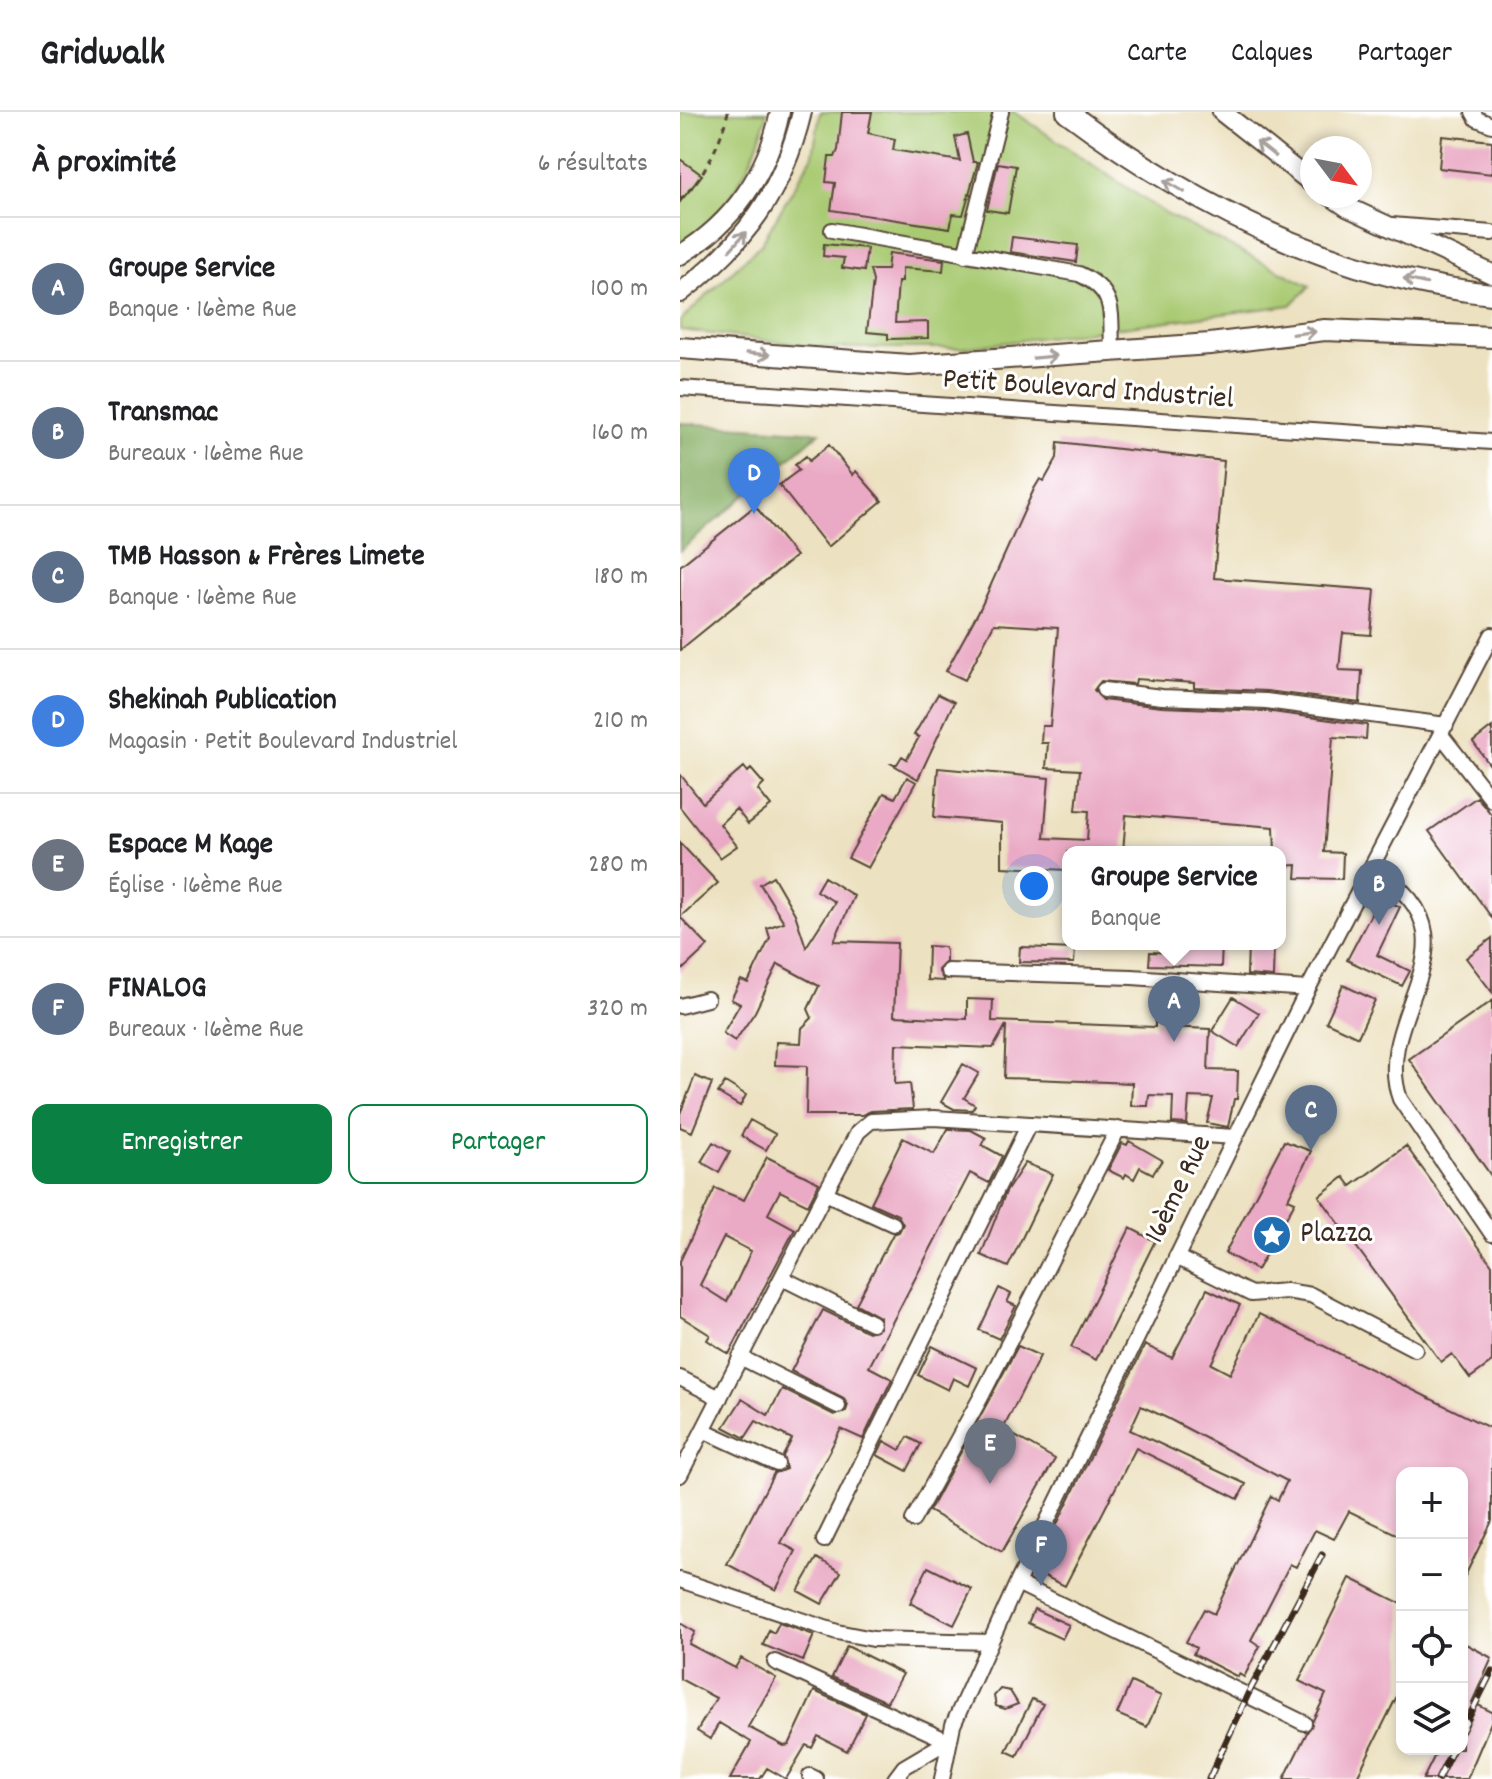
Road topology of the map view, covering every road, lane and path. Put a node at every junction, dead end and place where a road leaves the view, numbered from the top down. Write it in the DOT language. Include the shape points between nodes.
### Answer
graph roads {
  1 [pos="728,112"];
  2 [pos="780,112"];
  3 [pos="802,112"];
  4 [pos="1001,112"];
  5 [pos="1067,112"];
  6 [pos="1222,112"];
  7 [pos="1473,112"];
  8 [pos="1492,125"];
  9 [pos="1300,174"];
  10 [pos="680,200"];
  11 [pos="1354,208"];
  12 [pos="1384,224"];
  13 [pos="832,230"];
  14 [pos="1492,233"];
  15 [pos="680,255"];
  16 [pos="965,255"];
  17 [pos="1492,274"];
  18 [pos="680,293"];
  19 [pos="1492,294"];
  20 [pos="1492,337"];
  21 [pos="680,348"];
  22 [pos="1112,351"];
  23 [pos="680,388"];
  24 [pos="1492,442"];
  25 [pos="1492,635"];
  26 [pos="1104,690"];
  27 [pos="1444,730"];
  28 [pos="1492,800"];
  29 [pos="1372,868"];
  30 [pos="948,971"];
  31 [pos="1308,989"];
  32 [pos="707,999"];
  33 [pos="680,1006"];
  34 [pos="1029,1124"];
  35 [pos="1118,1129"];
  36 [pos="1235,1137"];
  37 [pos="825,1193"];
  38 [pos="893,1224"];
  39 [pos="1492,1234"];
  40 [pos="1176,1257"];
  41 [pos="782,1278"];
  42 [pos="872,1323"];
  43 [pos="1415,1349"];
  44 [pos="740,1357"];
  45 [pos="680,1378"];
  46 [pos="720,1398"];
  47 [pos="838,1406"];
  48 [pos="703,1430"];
  49 [pos="777,1464"];
  50 [pos="680,1475"];
  51 [pos="913,1520"];
  52 [pos="824,1540"];
  53 [pos="680,1580"];
  54 [pos="1017,1583"];
  55 [pos="990,1642"];
  56 [pos="775,1662"];
  57 [pos="1304,1723"];
  58 [pos="948,1741"];
  59 [pos="895,1779"];
  60 [pos="942,1779"];
  1 -- 10 [label="path" via="722,137 694,187"];
  2 -- 15 [label="main road" via="764,162 743,198 719,226"];
  18 -- 3 [label="main road, one-way" via="734,246 761,213 783,175"];
  4 -- 16 [label="street"];
  19 -- 5 [label="highway, one-way" via="1386,274 1250,225 1175,187"];
  9 -- 6 [label="main road, one-way"];
  7 -- 8 [label="street"];
  11 -- 12 [label="main road"];
  12 -- 14 [label="street"];
  12 -- 17 [label="main road"];
  13 -- 16 [label="street"];
  16 -- 22 [label="street" via="1079,274 1097,282 1109,296"];
  22 -- 20 [label="highway, one-way" via="1325,330"];
  21 -- 22 [label="highway, one-way" via="909,365"];
  23 -- 24 [label="street, Petit Boulevard Industriel"];
  25 -- 27 [label="street, 16ème Rue"];
  26 -- 27 [label="street" via="1266,701"];
  27 -- 28 [label="street"];
  27 -- 29 [label="street, 16ème Rue"];
  29 -- 31 [label="street, 16ème Rue"];
  29 -- 39 [label="street" via="1403,885 1423,908 1431,942 1424,986 1395,1062 1395,1084"];
  30 -- 31 [label="street"];
  31 -- 36 [label="street, 16ème Rue"];
  32 -- 33 [label="street"];
  34 -- 35 [label="street"];
  34 -- 37 [label="street" via="934,1118 871,1121 858,1132"];
  34 -- 52 [label="street"];
  35 -- 36 [label="street"];
  35 -- 51 [label="street"];
  36 -- 40 [label="street, 16ème Rue"];
  37 -- 38 [label="street"];
  37 -- 41 [label="street"];
  40 -- 43 [label="street" via="1251,1294 1311,1295"];
  40 -- 54 [label="street, 16ème Rue"];
  41 -- 42 [label="street"];
  41 -- 44 [label="street"];
  44 -- 46 [label="street"];
  44 -- 47 [label="street"];
  45 -- 46 [label="street"];
  46 -- 48 [label="street"];
  48 -- 49 [label="street"];
  48 -- 50 [label="street"];
  53 -- 55 [label="street" via="837,1632 873,1639"];
  54 -- 55 [label="street, 16ème Rue"];
  54 -- 57 [label="street"];
  55 -- 58 [label="street, 16ème Rue"];
  56 -- 58 [label="street"];
  58 -- 59 [label="street" via="904,1767"];
  58 -- 60 [label="street, 16ème Rue"];
}
